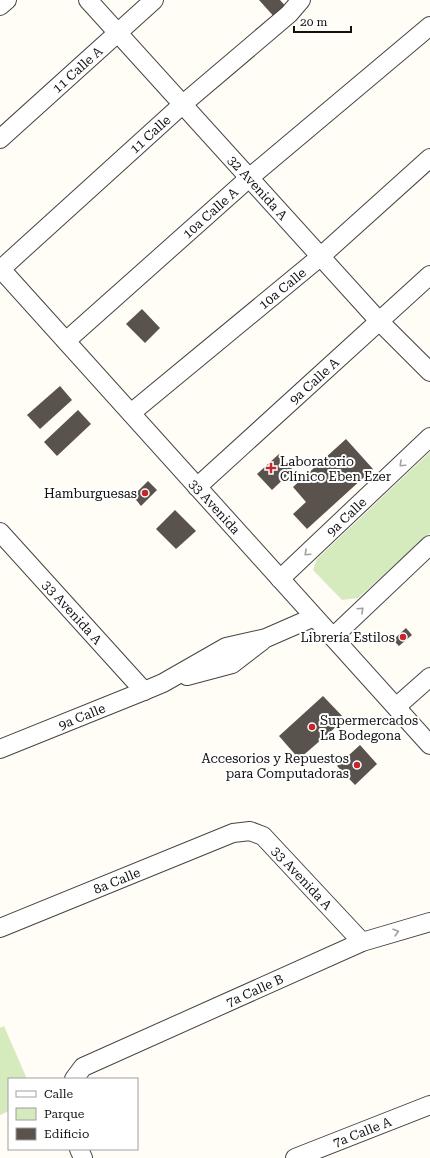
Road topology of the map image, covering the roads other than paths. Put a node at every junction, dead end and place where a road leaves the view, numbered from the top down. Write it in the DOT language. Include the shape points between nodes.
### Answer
graph roads {
  1 [pos="7,0"];
  2 [pos="88,0"];
  3 [pos="154,0"];
  4 [pos="300,0"];
  5 [pos="0,6"];
  6 [pos="430,26"];
  7 [pos="117,33"];
  8 [pos="183,104"];
  9 [pos="0,139"];
  10 [pos="430,158"];
  11 [pos="249,178"];
  12 [pos="320,257"];
  13 [pos="0,268"];
  14 [pos="430,275"];
  15 [pos="379,321"];
  16 [pos="66,341"];
  17 [pos="430,372"];
  18 [pos="131,413"];
  19 [pos="430,437"];
  20 [pos="198,487"];
  21 [pos="2,538"];
  22 [pos="430,545"];
  23 [pos="280,579"];
  24 [pos="314,617"];
  25 [pos="332,637"];
  26 [pos="430,677"];
  27 [pos="144,691"];
  28 [pos="396,707"];
  29 [pos="430,745"];
  30 [pos="0,749"];
  31 [pos="233,833"];
  32 [pos="430,922"];
  33 [pos="0,928"];
  34 [pos="362,942"];
  35 [pos="78,1073"];
  36 [pos="430,1105"];
  37 [pos="295,1158"];
  1 -- 5 [label="street"];
  2 -- 7 [label="street, 32 Avenida A"];
  3 -- 7 [label="street, 11 Calle A"];
  4 -- 8 [label="street, 11 Calle" via="289,14"];
  6 -- 11 [label="street, 10a Calle A"];
  7 -- 8 [label="street, 32 Avenida A"];
  7 -- 9 [label="street, 11 Calle A"];
  8 -- 11 [label="street, 32 Avenida A"];
  8 -- 13 [label="street, 11 Calle"];
  10 -- 12 [label="street, 10a Calle"];
  11 -- 12 [label="street, 32 Avenida A"];
  11 -- 16 [label="street, 10a Calle A"];
  12 -- 15 [label="street, 32 Avenida A"];
  12 -- 18 [label="street, 10a Calle"];
  13 -- 16 [label="street, 33 Avenida"];
  14 -- 15 [label="street, 9a Calle A"];
  15 -- 17 [label="street, 32 Avenida A"];
  15 -- 20 [label="street, 9a Calle A"];
  16 -- 18 [label="street, 33 Avenida"];
  18 -- 20 [label="street, 33 Avenida"];
  19 -- 23 [label="street, 9a Calle, one-way"];
  20 -- 23 [label="street, 33 Avenida"];
  21 -- 27 [label="street, 33 Avenida A"];
  25 -- 22 [label="street, one-way"];
  23 -- 24 [label="street, 33 Avenida"];
  24 -- 25 [label="street, 33 Avenida"];
  24 -- 27 [label="street, 9a Calle" via="266,638 226,647"];
  25 -- 28 [label="street, 33 Avenida"];
  26 -- 28 [label="street"];
  27 -- 30 [label="street, 9a Calle"];
  28 -- 29 [label="street, 33 Avenida"];
  31 -- 33 [label="street, 8a Calle"];
  31 -- 34 [label="street, 33 Avenida A" via="250,831 263,836"];
  34 -- 32 [label="street, 7a Calle B, one-way"];
  34 -- 35 [label="street, 7a Calle B"];
  36 -- 37 [label="street, 7a Calle A"];
}
